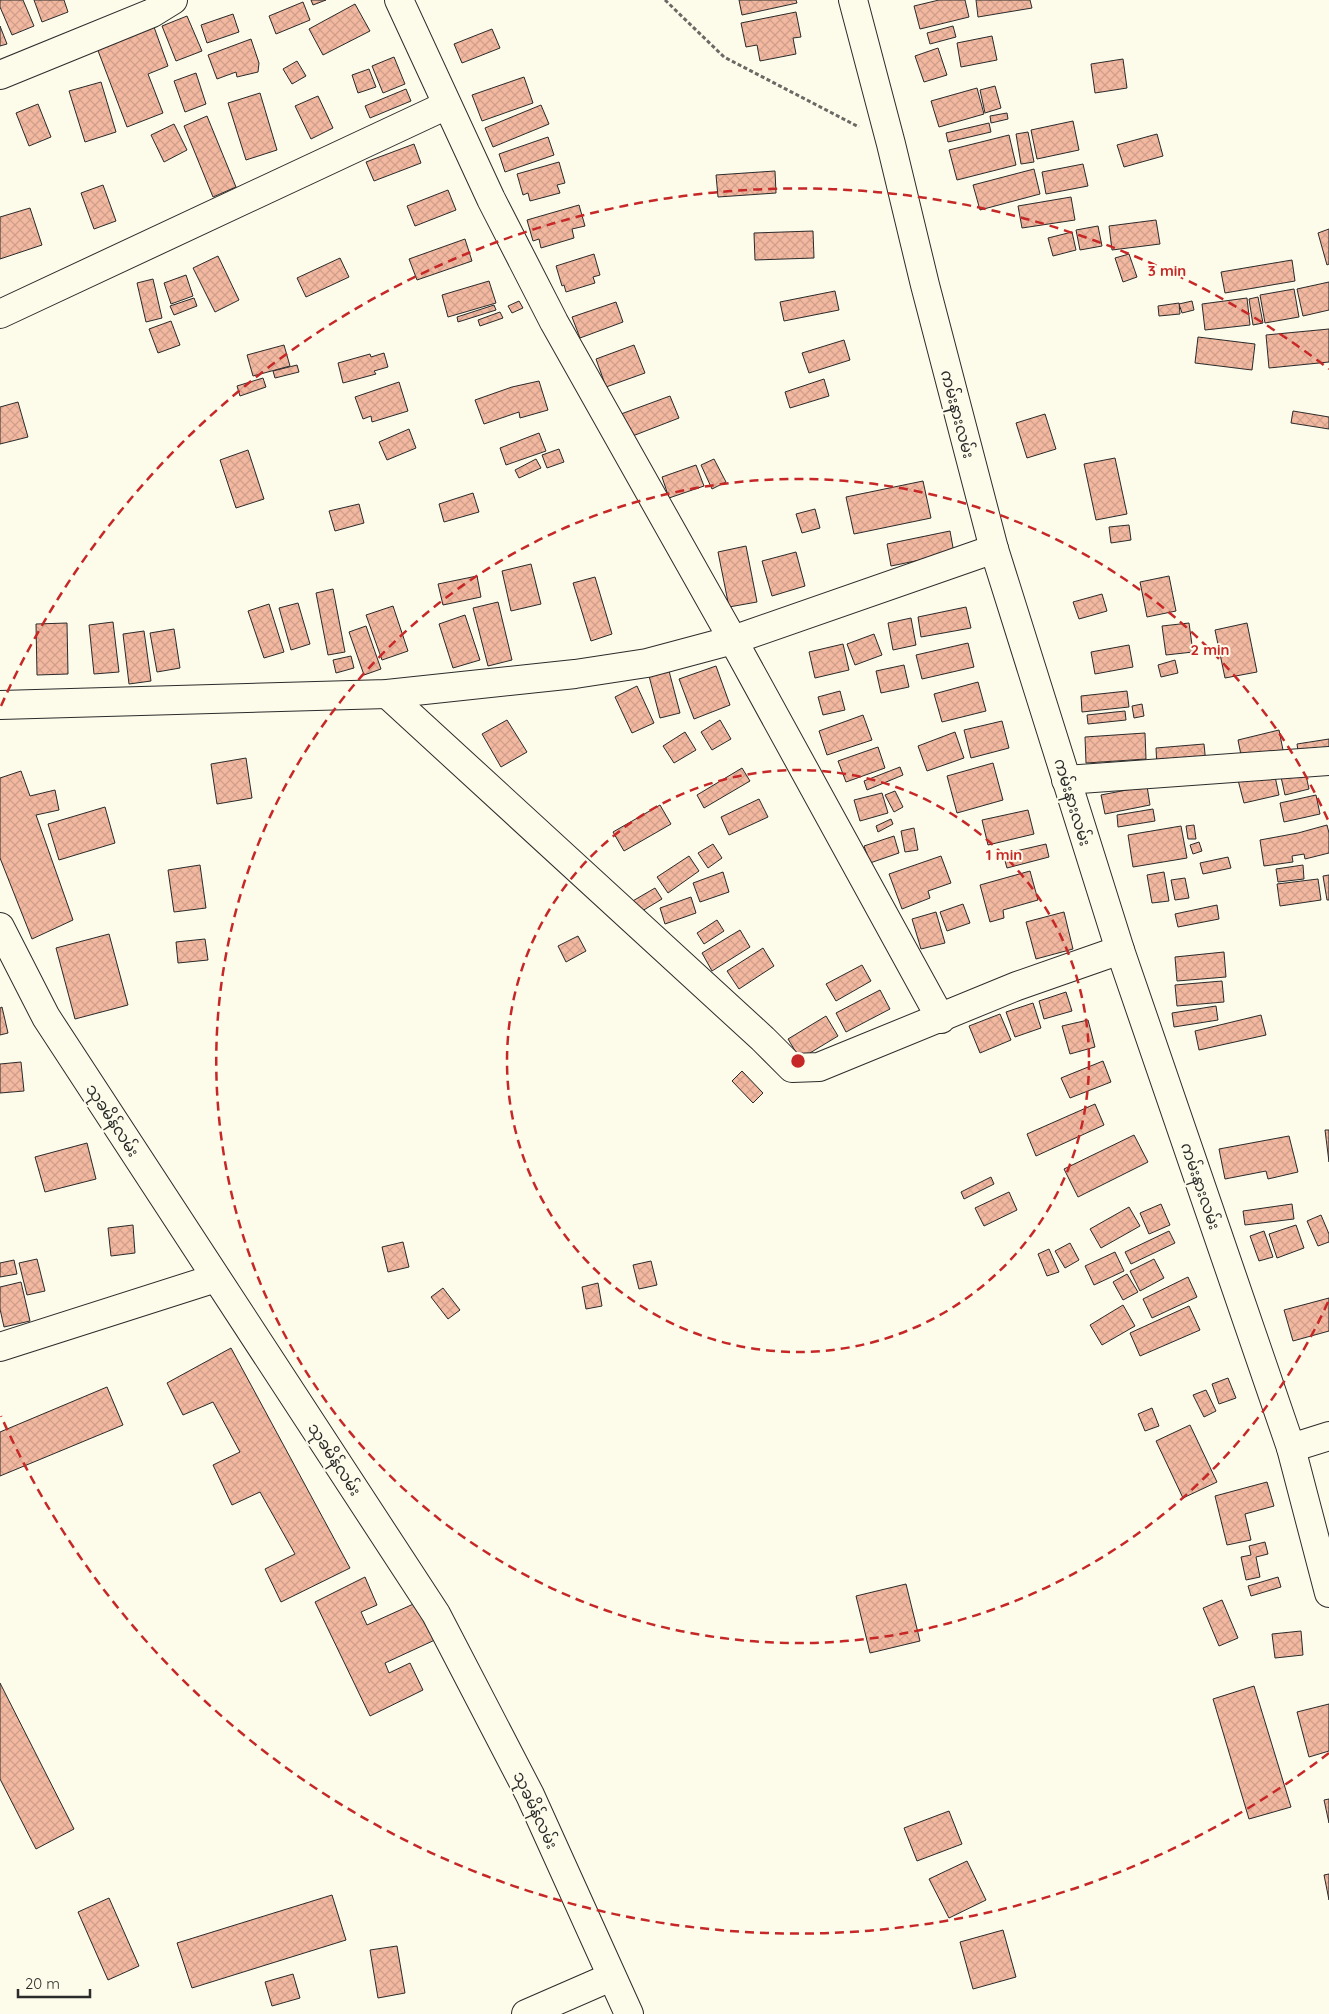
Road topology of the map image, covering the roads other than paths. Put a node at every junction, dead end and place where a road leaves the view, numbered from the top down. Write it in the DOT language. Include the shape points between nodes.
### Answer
graph roads {
  1 [pos="173,0"];
  2 [pos="399,0"];
  3 [pos="853,0"];
  4 [pos="0,75"];
  5 [pos="447,104"];
  6 [pos="0,314"];
  7 [pos="994,549"];
  8 [pos="734,640"];
  9 [pos="387,694"];
  10 [pos="0,705"];
  11 [pos="1329,761"];
  12 [pos="1066,780"];
  13 [pos="0,927"];
  14 [pos="1120,950"];
  15 [pos="941,1018"];
  16 [pos="216,1278"];
  17 [pos="0,1348"];
  18 [pos="1329,1436"];
  19 [pos="1291,1448"];
  20 [pos="1329,1593"];
  21 [pos="611,1977"];
  22 [pos="526,2014"];
  23 [pos="629,2014"];
  1 -- 4 [label="street" via="152,13"];
  2 -- 5 [label="street"];
  3 -- 7 [label="street, ကမ်းနားလမ်း"];
  5 -- 6 [label="street"];
  5 -- 8 [label="street" via="554,322"];
  7 -- 8 [label="street"];
  7 -- 12 [label="street, ကမ်းနားလမ်း"];
  8 -- 9 [label="street" via="630,666"];
  8 -- 15 [label="street"];
  9 -- 10 [label="street"];
  9 -- 15 [label="street" via="792,1068 820,1067"];
  11 -- 12 [label="street"];
  12 -- 14 [label="street, ကမ်းနားလမ်း"];
  13 -- 16 [label="street, သုခမိန်လမ်း" via="46,1017"];
  14 -- 15 [label="street" via="1017,986"];
  14 -- 19 [label="street, ကမ်းနားလမ်း"];
  16 -- 17 [label="street"];
  16 -- 21 [label="street, သုခမိန်လမ်း" via="436,1614 530,1795"];
  18 -- 19 [label="street"];
  19 -- 20 [label="street, ကမ်းနားလမ်း"];
  21 -- 22 [label="street"];
  21 -- 23 [label="street, သုခမိန်လမ်း"];
}
